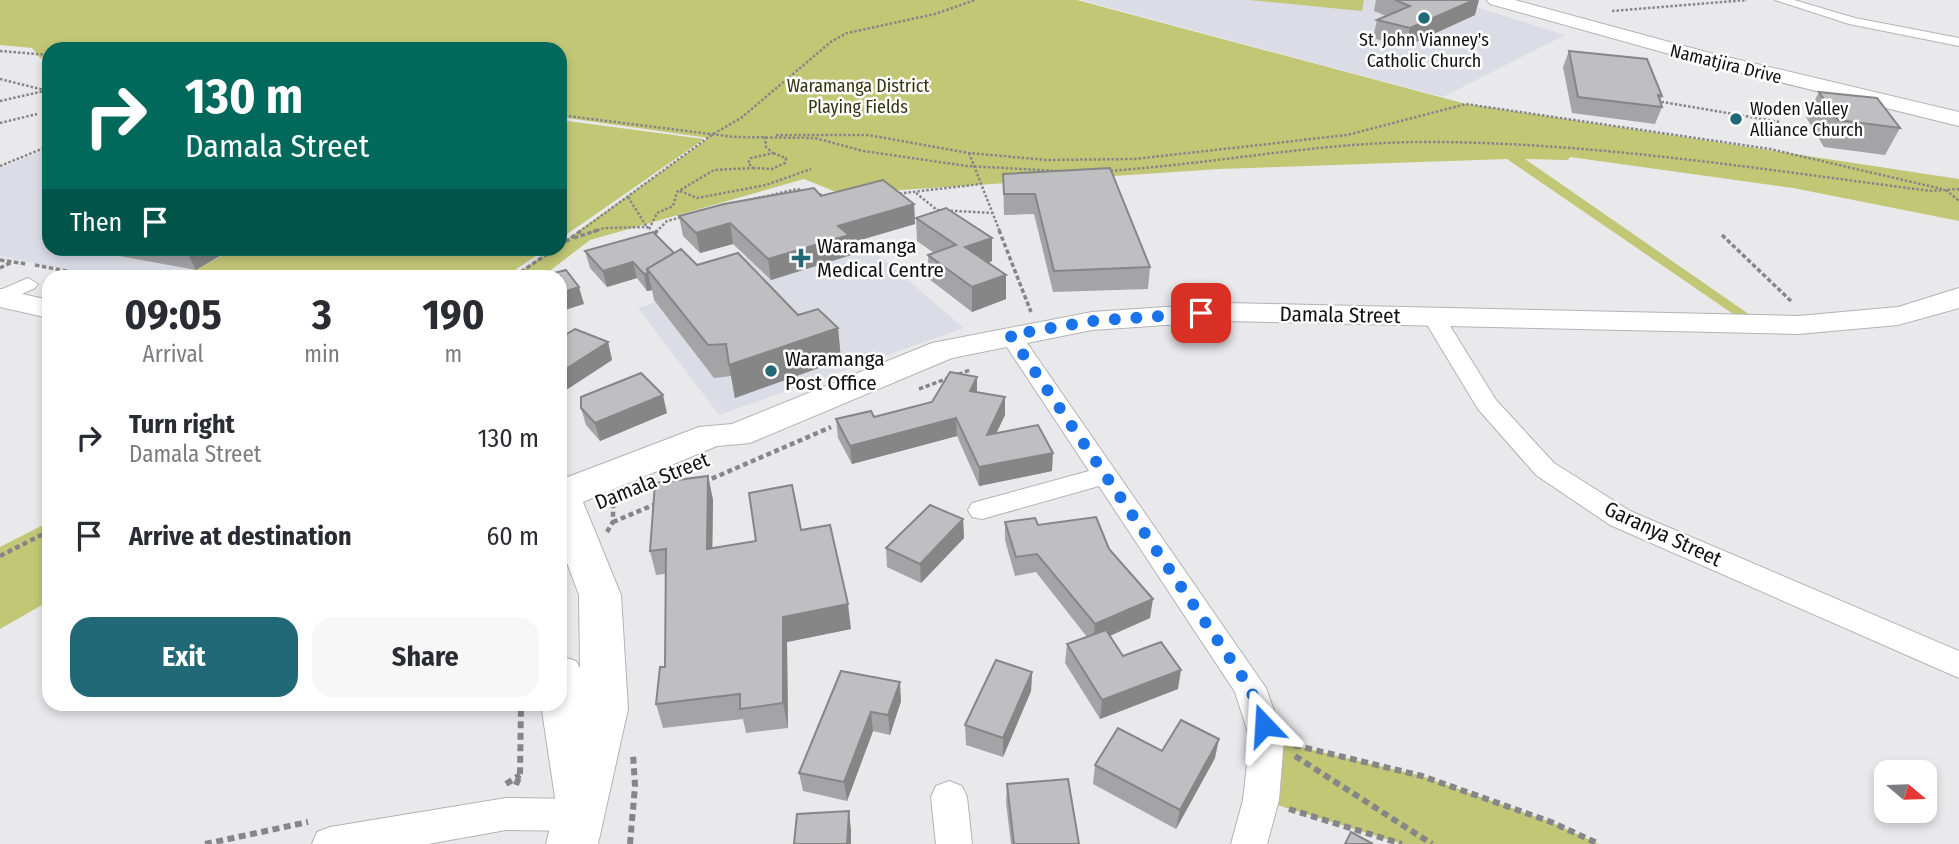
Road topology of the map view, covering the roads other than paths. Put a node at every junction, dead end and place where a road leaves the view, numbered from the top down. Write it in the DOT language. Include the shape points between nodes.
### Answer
graph roads {
  1 [pos="1496,0"];
  2 [pos="1781,0"];
  3 [pos="1959,42"];
  4 [pos="1959,119"];
  5 [pos="23,278"];
  6 [pos="1959,297"];
  7 [pos="0,298"];
  8 [pos="42,307"];
  9 [pos="1434,318"];
  10 [pos="1025,332"];
  11 [pos="1106,475"];
  12 [pos="567,503"];
  13 [pos="982,510"];
  14 [pos="567,514"];
  15 [pos="1959,665"];
  16 [pos="564,711"];
  17 [pos="949,797"];
  18 [pos="576,829"];
  19 [pos="330,844"];
  20 [pos="954,844"];
  21 [pos="1249,844"];
  1 -- 4 [label="street, Namatjira Drive" via="1705,58"];
  2 -- 3 [label="street" via="1853,21"];
  5 -- 7 [label="street"];
  6 -- 9 [label="street, Damala Street" via="1898,316 1798,325"];
  7 -- 8 [label="street"];
  9 -- 10 [label="street, Damala Street" via="1190,313"];
  9 -- 15 [label="street, Garanya Street" via="1486,404 1545,470 1620,518"];
  10 -- 11 [label="street"];
  10 -- 12 [label="street, Damala Street" via="943,350 737,435 723,452"];
  11 -- 13 [label="street"];
  11 -- 21 [label="street" via="1250,688 1268,739 1261,800"];
  14 -- 18 [label="street" via="600,595 604,709"];
  16 -- 18 [label="street"];
  17 -- 20 [label="street"];
  18 -- 19 [label="street" via="506,814"];
}
